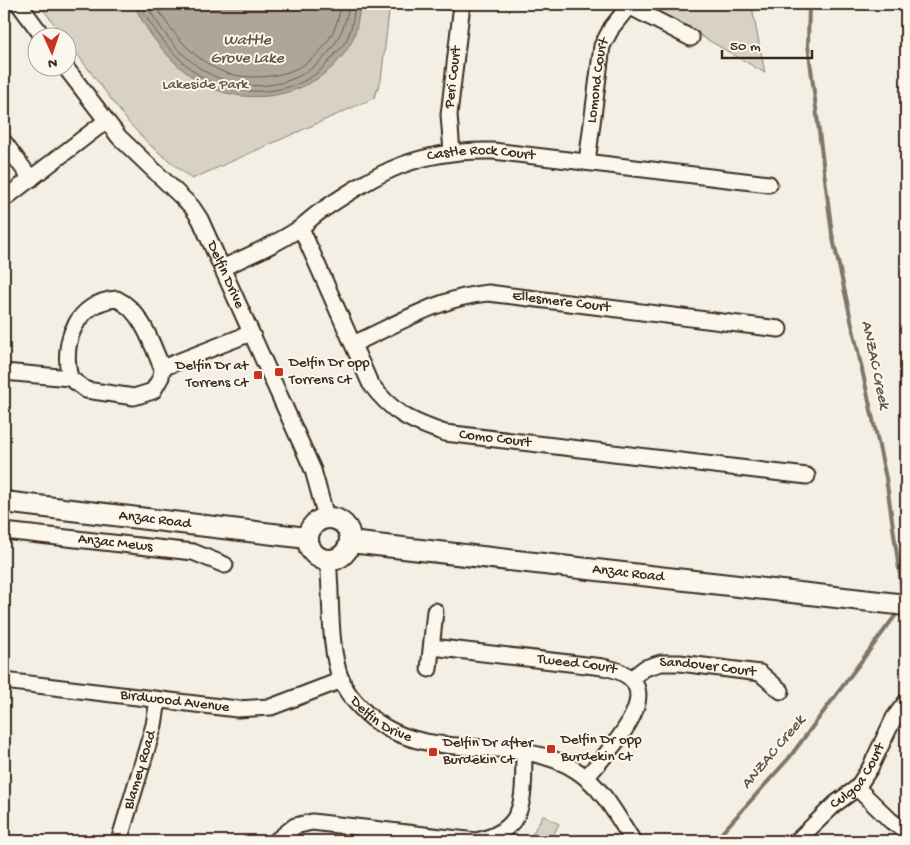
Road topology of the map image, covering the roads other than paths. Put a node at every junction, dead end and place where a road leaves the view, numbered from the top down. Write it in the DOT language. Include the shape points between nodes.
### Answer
graph roads {
  1 [pos="19,4"];
  2 [pos="462,4"];
  3 [pos="627,5"];
  4 [pos="37,28"];
  5 [pos="691,38"];
  6 [pos="74,78"];
  7 [pos="106,121"];
  8 [pos="4,142"];
  9 [pos="452,152"];
  10 [pos="587,162"];
  11 [pos="31,179"];
  12 [pos="770,184"];
  13 [pos="4,199"];
  14 [pos="301,228"];
  15 [pos="222,268"];
  16 [pos="778,329"];
  17 [pos="251,333"];
  18 [pos="353,344"];
  19 [pos="162,368"];
  20 [pos="7,373"];
  21 [pos="70,378"];
  22 [pos="807,476"];
  23 [pos="4,502"];
  24 [pos="326,518"];
  25 [pos="4,531"];
  26 [pos="307,538"];
  27 [pos="350,542"];
  28 [pos="328,560"];
  29 [pos="225,565"];
  30 [pos="906,605"];
  31 [pos="435,611"];
  32 [pos="432,647"];
  33 [pos="429,669"];
  34 [pos="632,678"];
  35 [pos="342,680"];
  36 [pos="4,681"];
  37 [pos="4,684"];
  38 [pos="781,691"];
  39 [pos="158,700"];
  40 [pos="906,702"];
  41 [pos="524,753"];
  42 [pos="586,778"];
  43 [pos="857,788"];
  44 [pos="906,831"];
  45 [pos="119,841"];
  46 [pos="276,841"];
  47 [pos="633,841"];
  48 [pos="798,841"];
  1 -- 4 [label="street"];
  2 -- 9 [label="street, Peri Court" via="449,115"];
  3 -- 5 [label="street, Lomond Court"];
  3 -- 10 [label="street, Lomond Court" via="602,46"];
  6 -- 7 [label="street, Delfin Drive"];
  7 -- 11 [label="street"];
  7 -- 15 [label="street, Delfin Drive" via="192,207"];
  8 -- 11 [label="street"];
  9 -- 10 [label="street, Castle Rock Court" via="493,151"];
  9 -- 14 [label="street, Castle Rock Court" via="400,164 334,202"];
  10 -- 12 [label="street, Castle Rock Court"];
  11 -- 13 [label="street"];
  14 -- 15 [label="street, Castle Rock Court"];
  14 -- 18 [label="street, Como Court"];
  15 -- 17 [label="street, Delfin Drive"];
  16 -- 18 [label="street, Ellesmere Court" via="488,294 467,295 446,302"];
  17 -- 19 [label="street"];
  17 -- 24 [label="street, Delfin Drive" via="313,470"];
  18 -- 22 [label="street, Como Court" via="370,383 384,402 401,415 445,434"];
  19 -- 21 [label="street" via="153,391 134,397 86,390"];
  19 -- 21 [label="street" via="137,315 129,304 112,299 96,305 73,326 67,363"];
  20 -- 21 [label="street"];
  23 -- 26 [label="main road, Anzac Road"];
  24 -- 26 [label="main road" via="314,523"];
  24 -- 27 [label="main road" via="344,524"];
  25 -- 29 [label="street, Anzac Mews" via="193,552"];
  26 -- 28 [label="main road" via="314,554"];
  27 -- 28 [label="main road" via="343,554"];
  27 -- 30 [label="main road, Anzac Road"];
  28 -- 35 [label="street, Delfin Drive" via="335,653"];
  31 -- 32 [label="street"];
  32 -- 33 [label="street"];
  32 -- 34 [label="street, Tweed Court" via="603,667 620,670"];
  34 -- 38 [label="street, Sandover Court" via="645,668 661,663 680,663 760,673"];
  34 -- 42 [label="street, Tweed Court" via="638,692 632,721"];
  35 -- 39 [label="street, Birdwood Avenue" via="271,707 237,709"];
  35 -- 41 [label="street, Delfin Drive" via="354,701 368,715 401,735 419,741"];
  36 -- 37 [label="street"];
  36 -- 39 [label="street, Birdwood Avenue"];
  39 -- 45 [label="street, Blamey Road" via="154,726"];
  40 -- 43 [label="street, Culgoa Court" via="894,718"];
  41 -- 42 [label="street, Delfin Drive" via="555,760"];
  41 -- 46 [label="street" via="516,820 506,831 493,837 476,840 312,822 295,826"];
  42 -- 47 [label="street, Delfin Drive" via="606,799"];
  43 -- 44 [label="street"];
  43 -- 48 [label="street, Culgoa Court" via="835,804"];
}
